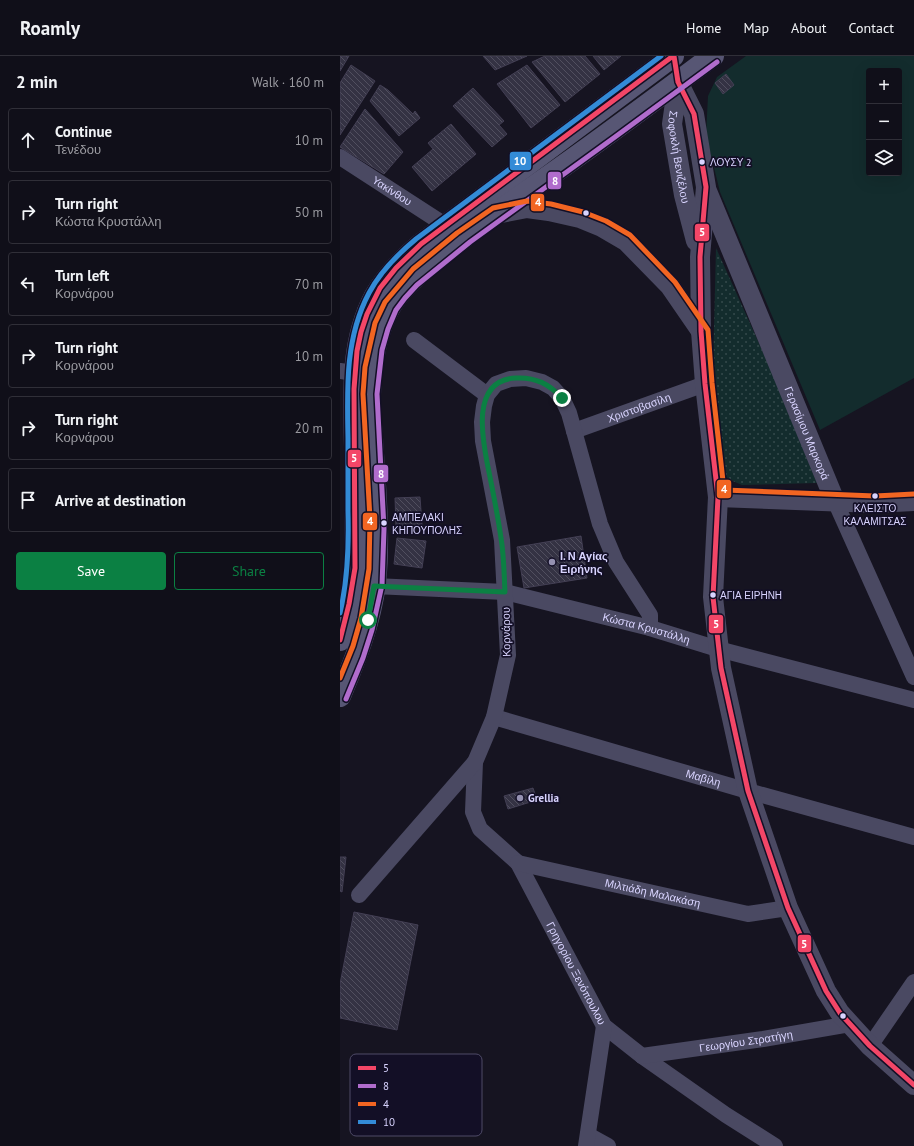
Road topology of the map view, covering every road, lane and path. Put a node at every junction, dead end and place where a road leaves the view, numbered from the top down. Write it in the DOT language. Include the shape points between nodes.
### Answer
graph roads {
  1 [pos="673,56"];
  2 [pos="713,56"];
  3 [pos="678,82"];
  4 [pos="340,157"];
  5 [pos="706,187"];
  6 [pos="496,214"];
  7 [pos="445,225"];
  8 [pos="700,257"];
  9 [pos="701,332"];
  10 [pos="414,340"];
  11 [pos="355,371"];
  12 [pos="705,384"];
  13 [pos="487,395"];
  14 [pos="574,432"];
  15 [pos="718,497"];
  16 [pos="914,501"];
  17 [pos="835,502"];
  18 [pos="374,586"];
  19 [pos="505,592"];
  20 [pos="345,600"];
  21 [pos="650,628"];
  22 [pos="340,640"];
  23 [pos="718,649"];
  24 [pos="914,677"];
  25 [pos="340,696"];
  26 [pos="914,700"];
  27 [pos="494,717"];
  28 [pos="475,762"];
  29 [pos="748,791"];
  30 [pos="914,837"];
  31 [pos="518,863"];
  32 [pos="359,895"];
  33 [pos="788,908"];
  34 [pos="914,982"];
  35 [pos="850,1024"];
  36 [pos="604,1026"];
  37 [pos="870,1046"];
  38 [pos="642,1056"];
  39 [pos="914,1086"];
  40 [pos="587,1140"];
  41 [pos="608,1146"];
  42 [pos="775,1146"];
  1 -- 3 [label="street, Σοφοκλή Βενιζέλου"];
  1 -- 7 [label="main road"];
  2 -- 3 [label="main road"];
  3 -- 5 [label="street, Σοφοκλή Βενιζέλου" via="694,114"];
  3 -- 6 [label="main road"];
  3 -- 8 [label="street, Σοφοκλή Βενιζέλου" via="672,124 684,195"];
  4 -- 7 [label="street, Υακίνθου"];
  5 -- 8 [label="street, Σοφοκλή Βενιζέλου"];
  5 -- 17 [label="street, Γερασίμου Μαρκορά"];
  6 -- 9 [label="street" via="527,208 549,210 602,227 626,241 670,286"];
  6 -- 11 [label="main road" via="418,274 391,306"];
  7 -- 11 [label="main road" via="402,260 382,285 365,320"];
  8 -- 9 [label="street, Σοφοκλή Βενιζέλου"];
  9 -- 12 [label="street, Σοφοκλή Βενιζέλου"];
  10 -- 13 [label="street"];
  11 -- 18 [label="main road" via="370,395 377,526"];
  11 -- 20 [label="main road" via="355,568"];
  12 -- 14 [label="street, Χριστοβασίλη"];
  12 -- 15 [label="street, Σοφοκλή Βενιζέλου"];
  13 -- 14 [label="street" via="496,384 510,379 526,378 542,382 553,388 562,398"];
  13 -- 19 [label="street, Κορνάρου" via="482,422 483,441 502,540"];
  14 -- 21 [label="street" via="600,524 616,562 650,615"];
  15 -- 17 [label="street"];
  15 -- 23 [label="street, Σοφοκλή Βενιζέλου" via="713,596"];
  16 -- 17 [label="street"];
  17 -- 24 [label="street, Γερασίμου Μαρκορά"];
  18 -- 19 [label="street, Κώστα Κρυστάλλη"];
  18 -- 20 [label="street"];
  18 -- 25 [label="main road" via="360,648"];
  19 -- 21 [label="street, Κώστα Κρυστάλλη"];
  19 -- 27 [label="street, Κορνάρου" via="508,655"];
  20 -- 22 [label="main road" via="348,615"];
  21 -- 23 [label="street, Κώστα Κρυστάλλη"];
  23 -- 26 [label="street, Κώστα Κρυστάλλη"];
  23 -- 29 [label="street, Σοφοκλή Βενιζέλου"];
  27 -- 28 [label="street, Κορνάρου"];
  27 -- 29 [label="street, Μαβίλη"];
  28 -- 31 [label="street, Γρηγορίου Ξενόπουλου" via="473,812 480,829"];
  28 -- 32 [label="street, Κορνάρου"];
  29 -- 30 [label="street, Μαβίλη"];
  29 -- 33 [label="street, Σοφοκλή Βενιζέλου"];
  31 -- 33 [label="street, Μιλτιάδη Μαλακάση" via="748,914"];
  31 -- 36 [label="street, Γρηγορίου Ξενόπουλου"];
  33 -- 35 [label="street, Σοφοκλή Βενιζέλου" via="826,991"];
  34 -- 37 [label="street"];
  35 -- 37 [label="street, Σοφοκλή Βενιζέλου"];
  35 -- 38 [label="street, Γεωργίου Στρατήγη"];
  36 -- 38 [label="street, Γρηγορίου Ξενόπουλου"];
  36 -- 40 [label="street"];
  37 -- 39 [label="street, Σοφοκλή Βενιζέλου"];
  38 -- 42 [label="street, Γρηγορίου Ξενόπουλου"];
  40 -- 41 [label="street"];
}
